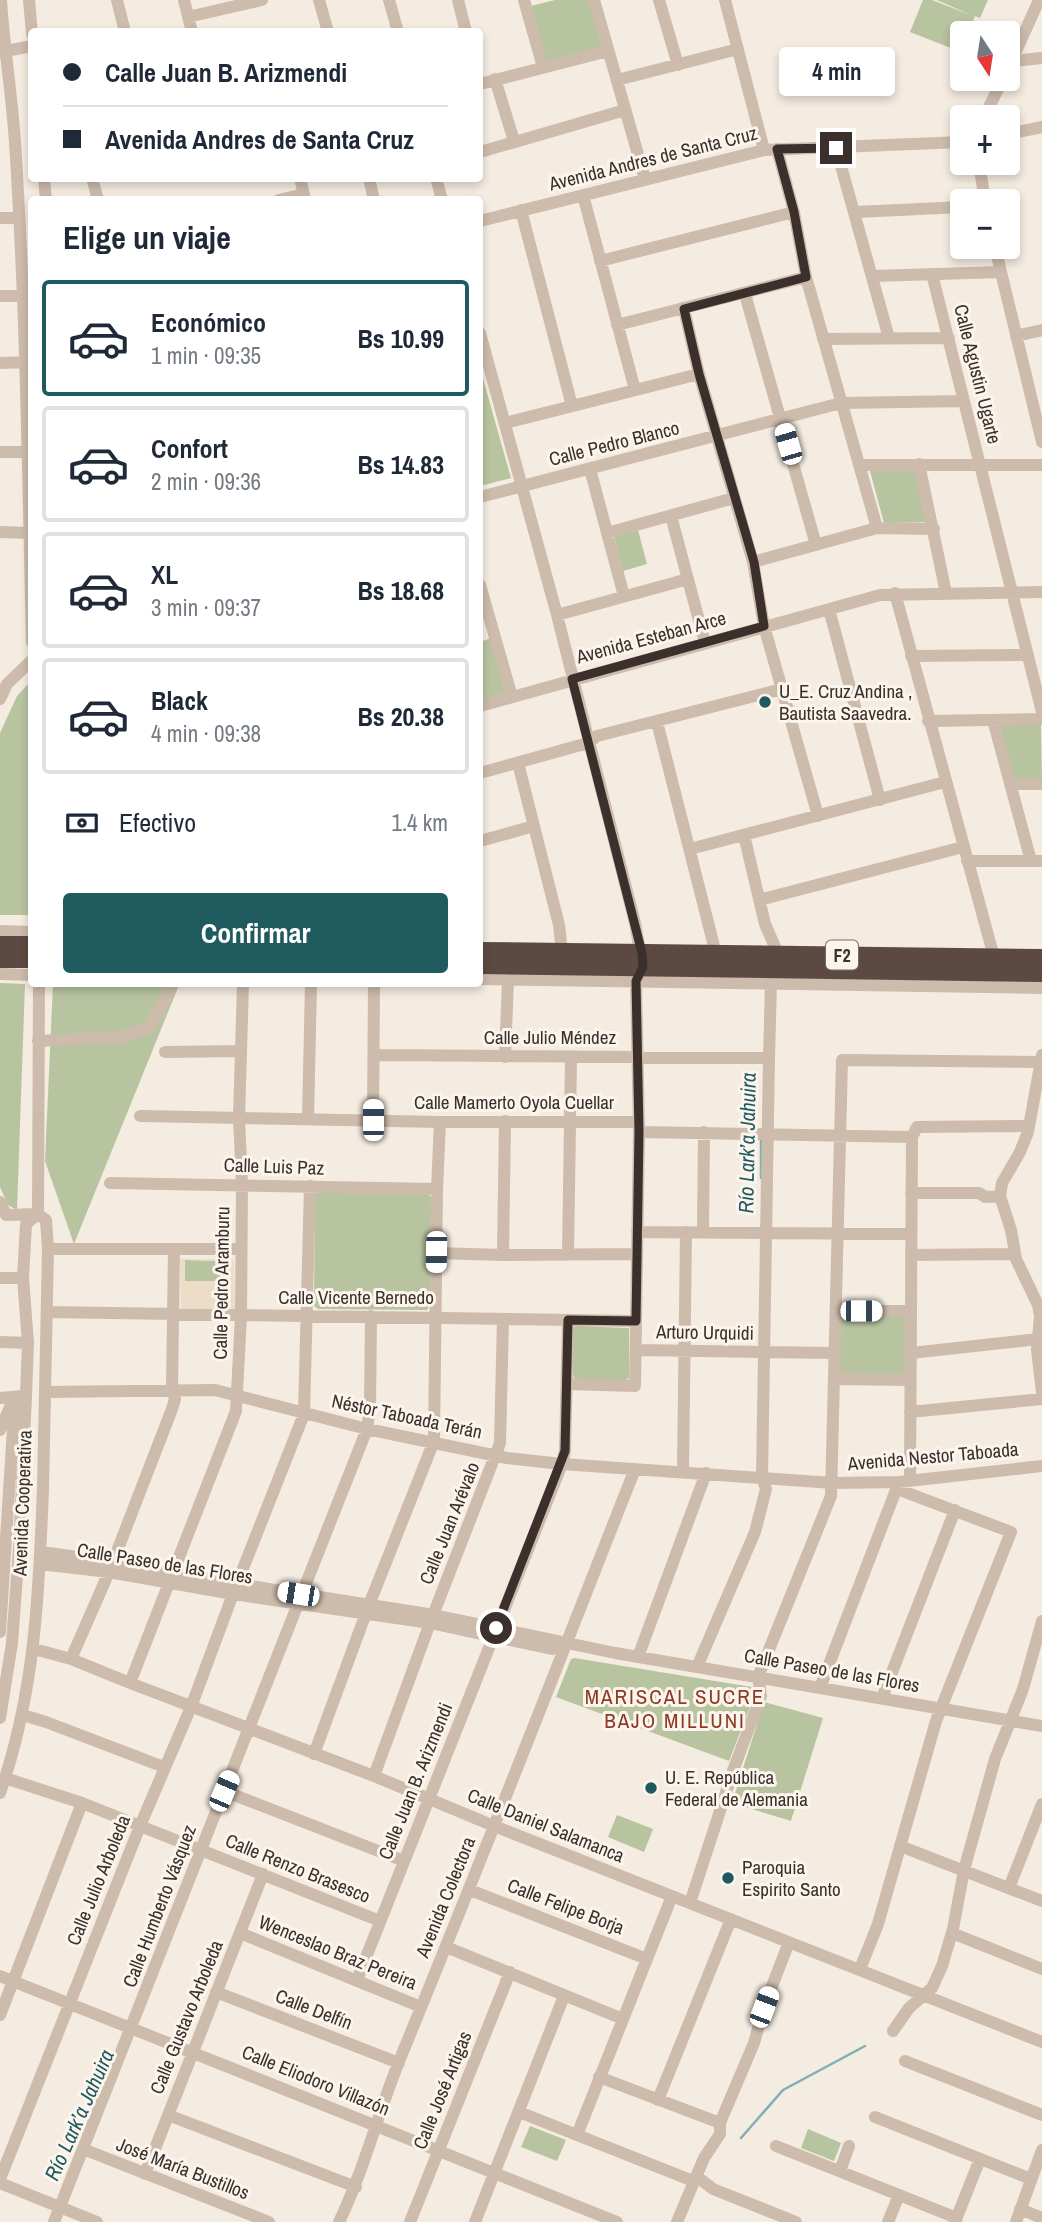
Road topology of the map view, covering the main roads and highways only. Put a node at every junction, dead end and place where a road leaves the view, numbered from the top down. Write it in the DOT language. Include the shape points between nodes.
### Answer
graph roads {
  1 [pos="0,945"];
  2 [pos="28,945"];
  3 [pos="483,951"];
  4 [pos="1042,958"];
  5 [pos="0,959"];
  6 [pos="28,959"];
  7 [pos="483,965"];
  8 [pos="640,967"];
  9 [pos="775,969"];
  10 [pos="1042,973"];
  1 -- 2 [label="highway"];
  3 -- 8 [label="highway, F2" via="562,952"];
  4 -- 9 [label="highway, F2"];
  5 -- 6 [label="highway"];
  7 -- 8 [label="highway, F2"];
  8 -- 9 [label="highway, F2"];
  8 -- 9 [label="highway, F2" via="716,954"];
  9 -- 10 [label="highway, F2"];
}
